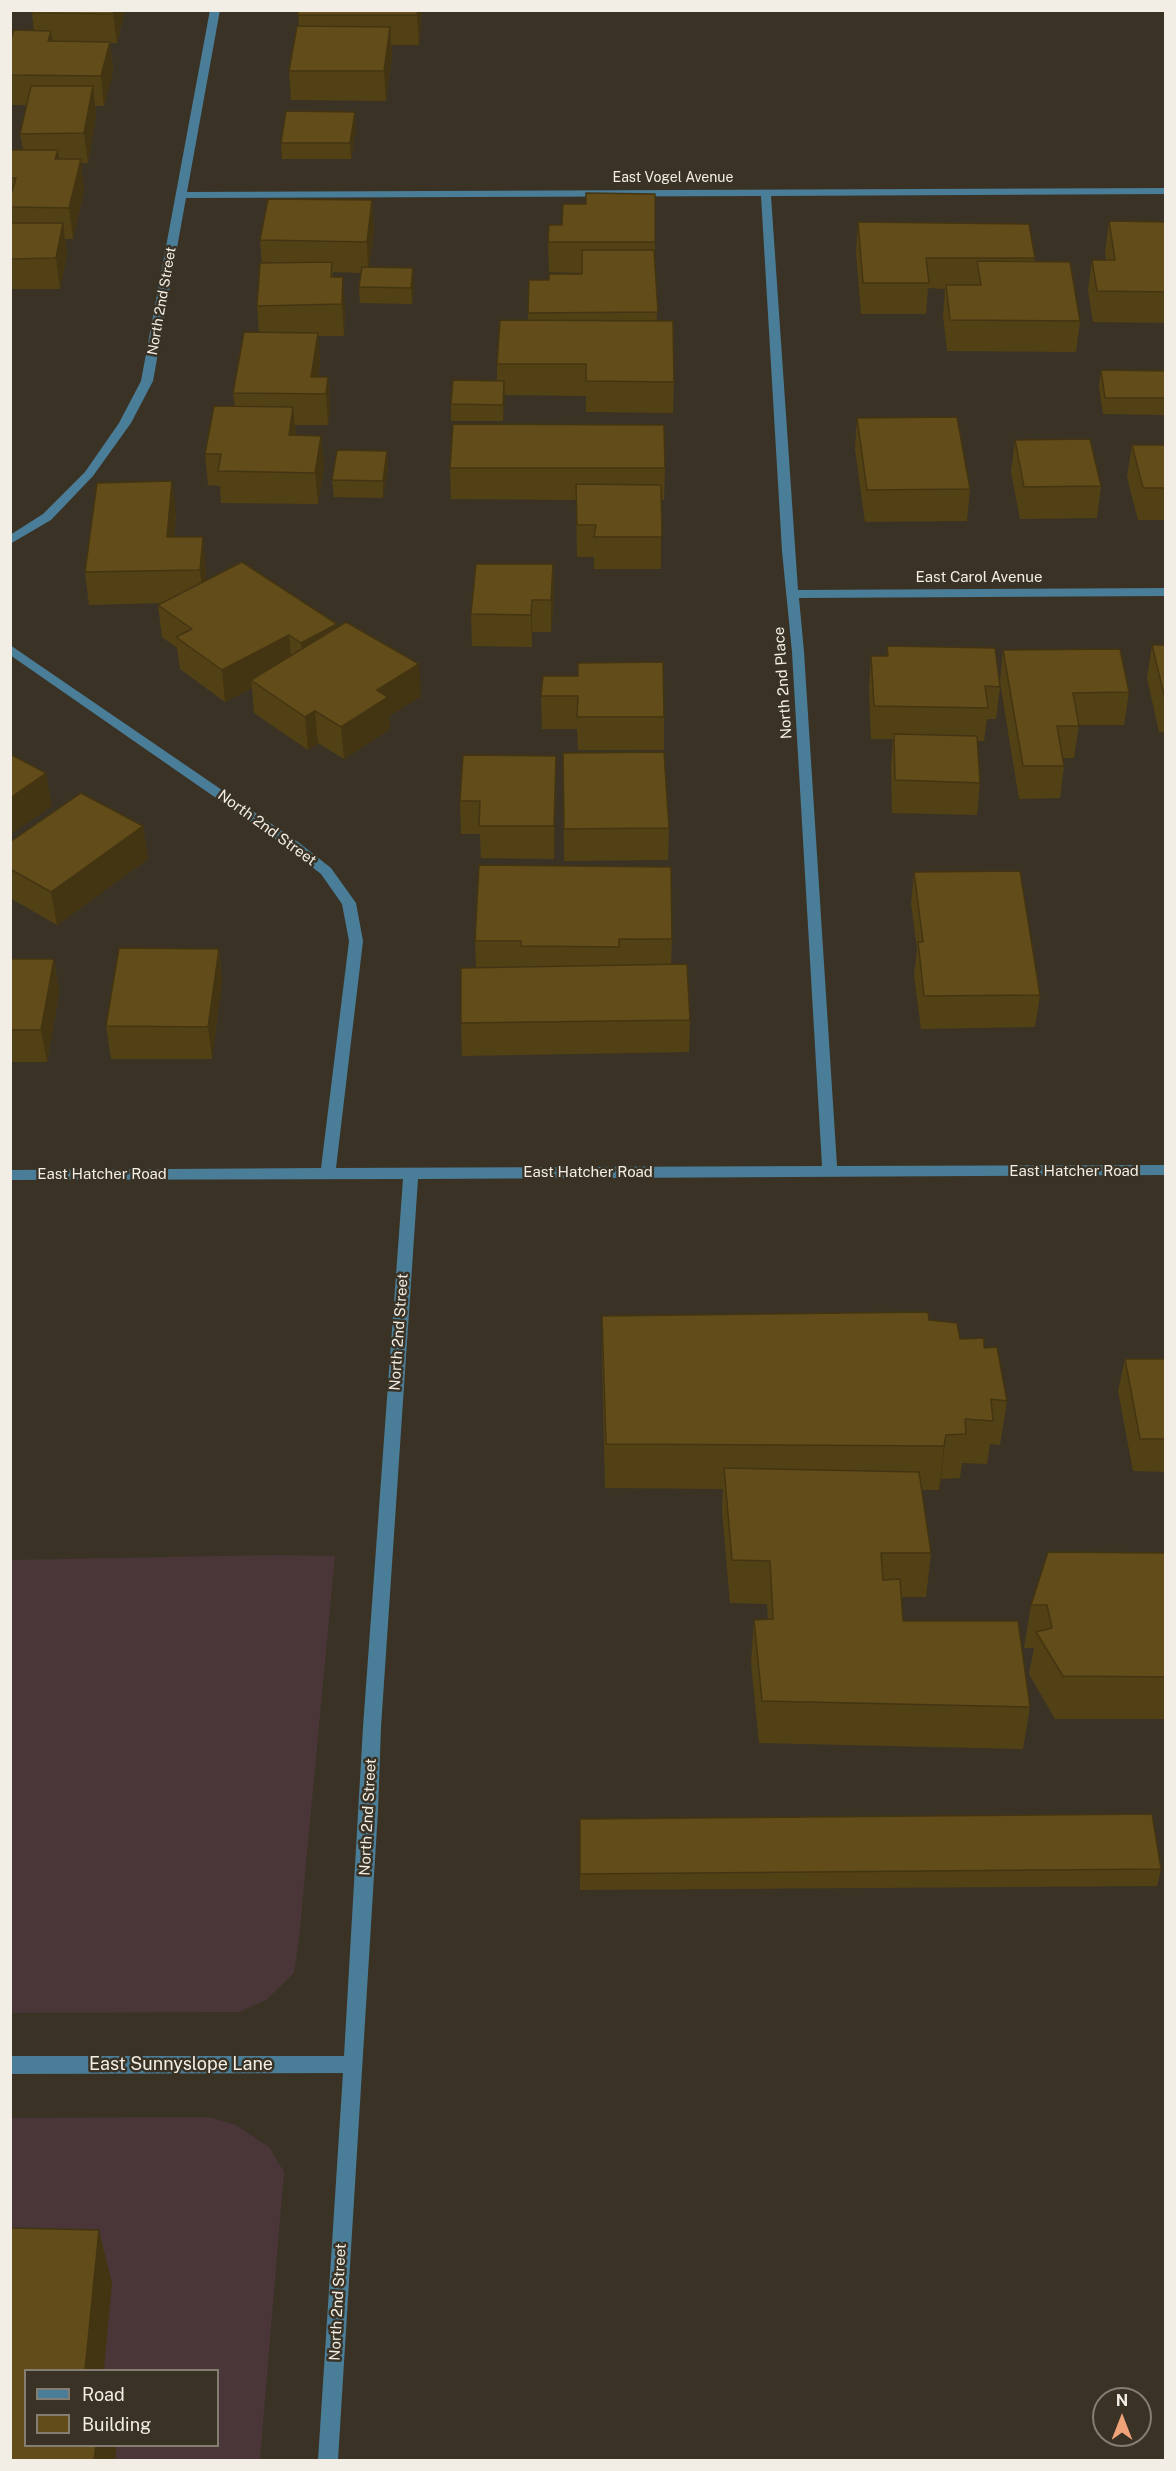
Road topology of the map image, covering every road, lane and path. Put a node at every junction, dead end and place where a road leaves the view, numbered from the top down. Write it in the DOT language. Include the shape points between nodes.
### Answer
graph roads {
  1 [pos="215,10"];
  2 [pos="1166,191"];
  3 [pos="766,193"];
  4 [pos="181,195"];
  5 [pos="10,542"];
  6 [pos="1166,592"];
  7 [pos="792,594"];
  8 [pos="10,649"];
  9 [pos="1166,1170"];
  10 [pos="830,1172"];
  11 [pos="328,1173"];
  12 [pos="411,1173"];
  13 [pos="10,1175"];
  14 [pos="352,2064"];
  15 [pos="10,2065"];
  16 [pos="328,2460"];
  1 -- 4 [label="street, North 2nd Street"];
  2 -- 3 [label="street, East Vogel Avenue"];
  3 -- 4 [label="street, East Vogel Avenue"];
  3 -- 7 [label="street, North 2nd Place"];
  4 -- 5 [label="street, North 2nd Street" via="147,381 125,423 89,474 47,517"];
  6 -- 7 [label="street, East Carol Avenue"];
  7 -- 10 [label="street, North 2nd Place"];
  8 -- 11 [label="street, North 2nd Street" via="293,845 326,871 349,903 356,941"];
  9 -- 10 [label="street, East Hatcher Road"];
  10 -- 12 [label="street, East Hatcher Road"];
  11 -- 12 [label="street, East Hatcher Road"];
  11 -- 13 [label="street, East Hatcher Road"];
  12 -- 14 [label="street, North 2nd Street"];
  14 -- 15 [label="street, East Sunnyslope Lane"];
  14 -- 16 [label="street, North 2nd Street"];
}
